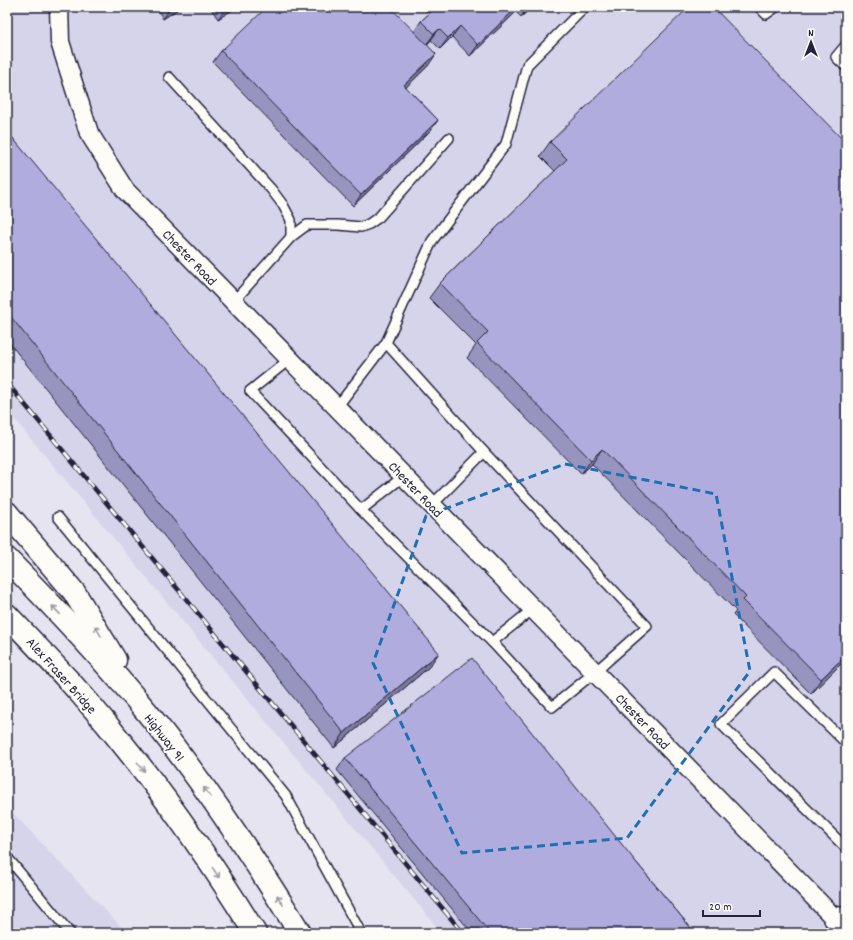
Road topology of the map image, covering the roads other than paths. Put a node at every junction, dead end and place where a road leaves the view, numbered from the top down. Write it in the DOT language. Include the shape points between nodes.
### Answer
graph roads {
  1 [pos="58,7"];
  2 [pos="585,7"];
  3 [pos="759,7"];
  4 [pos="776,7"];
  5 [pos="846,46"];
  6 [pos="846,67"];
  7 [pos="169,77"];
  8 [pos="449,138"];
  9 [pos="291,237"];
  10 [pos="234,301"];
  11 [pos="386,343"];
  12 [pos="290,359"];
  13 [pos="337,407"];
  14 [pos="484,452"];
  15 [pos="404,476"];
  16 [pos="432,504"];
  17 [pos="361,510"];
  18 [pos="7,513"];
  19 [pos="58,517"];
  20 [pos="7,559"];
  21 [pos="533,609"];
  22 [pos="7,615"];
  23 [pos="7,636"];
  24 [pos="492,642"];
  25 [pos="595,672"];
  26 [pos="147,712"];
  27 [pos="117,736"];
  28 [pos="846,743"];
  29 [pos="846,848"];
  30 [pos="7,857"];
  31 [pos="842,922"];
  32 [pos="70,933"];
  33 [pos="255,933"];
  34 [pos="300,933"];
  35 [pos="361,933"];
  1 -- 10 [label="street, Chester Road" via="60,42 89,133 125,190"];
  2 -- 11 [label="lane" via="527,65 506,144 432,241"];
  3 -- 4 [label="lane" via="766,14"];
  5 -- 6 [label="lane" via="836,57"];
  7 -- 9 [label="lane" via="283,204 291,220"];
  8 -- 9 [label="lane" via="379,217 369,224 361,227 307,225"];
  9 -- 10 [label="lane"];
  10 -- 12 [label="street, Chester Road"];
  11 -- 13 [label="lane"];
  11 -- 14 [label="lane"];
  12 -- 13 [label="street, Chester Road"];
  12 -- 17 [label="lane" via="250,391"];
  13 -- 15 [label="street, Chester Road"];
  14 -- 16 [label="lane"];
  14 -- 25 [label="lane" via="647,626"];
  15 -- 16 [label="street, Chester Road"];
  15 -- 17 [label="lane"];
  16 -- 21 [label="street, Chester Road"];
  17 -- 24 [label="lane"];
  26 -- 18 [label="highway, one-way" via="74,592"];
  19 -- 35 [label="lane" via="286,796"];
  26 -- 20 [label="highway, Highway 91, one-way" via="103,660"];
  21 -- 24 [label="lane"];
  21 -- 25 [label="street, Chester Road"];
  22 -- 27 [label="highway, Alex Fraser Bridge"];
  23 -- 27 [label="highway"];
  24 -- 25 [label="lane" via="552,707"];
  25 -- 31 [label="street, Chester Road"];
  34 -- 26 [label="highway, Highway 91, one-way" via="230,824"];
  27 -- 33 [label="highway, one-way" via="198,846"];
  28 -- 29 [label="lane" via="774,672 721,724"];
  30 -- 32 [label="lane"];
}
